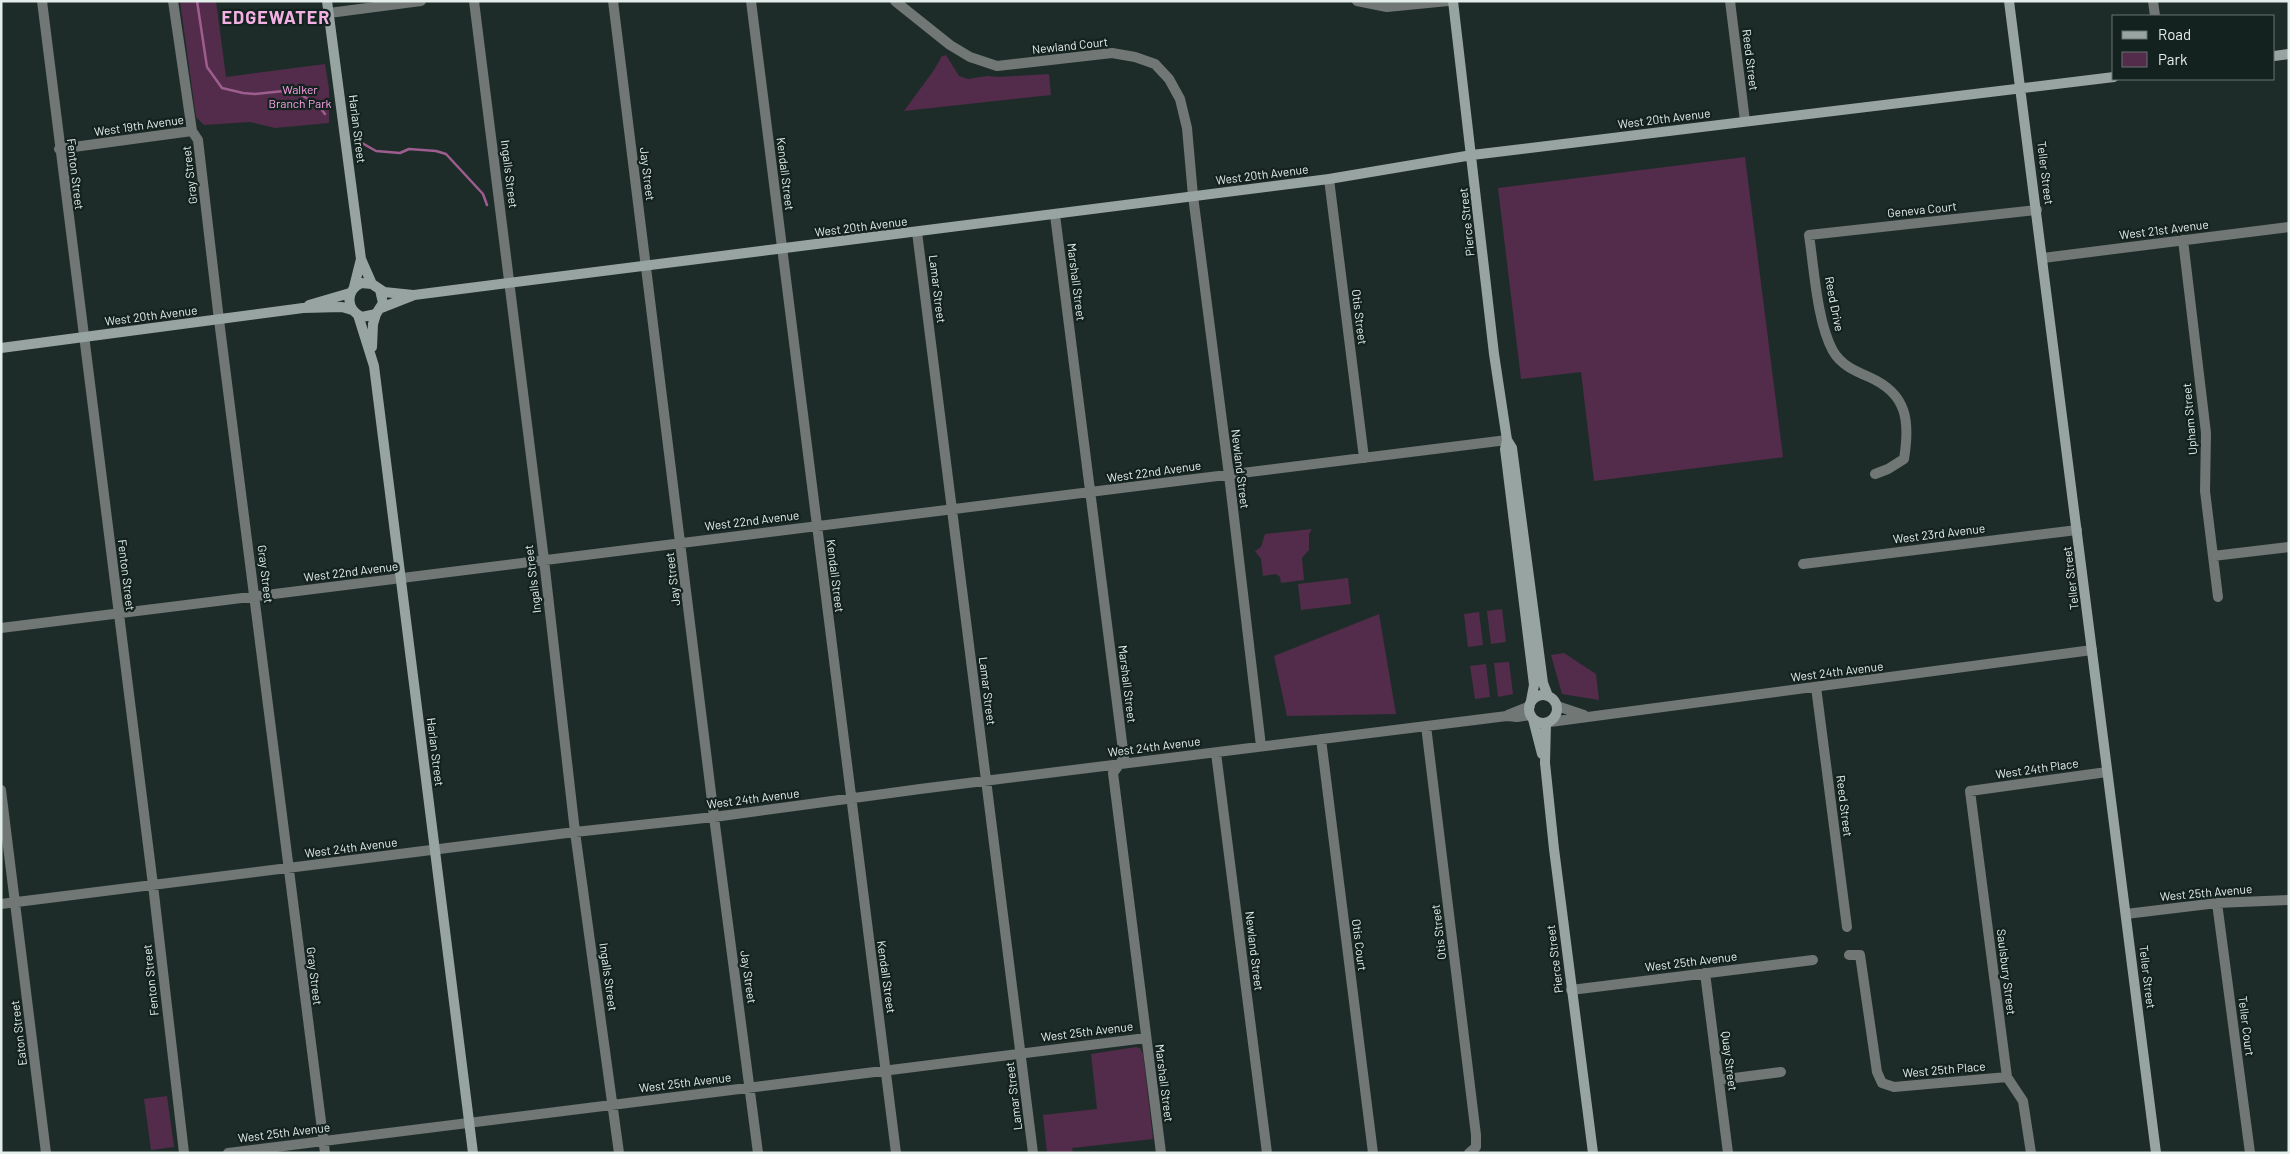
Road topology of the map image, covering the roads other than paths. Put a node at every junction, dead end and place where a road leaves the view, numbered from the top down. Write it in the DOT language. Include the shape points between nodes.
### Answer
graph roads {
  1 [pos="42,1"];
  2 [pos="172,1"];
  3 [pos="327,1"];
  4 [pos="421,1"];
  5 [pos="474,1"];
  6 [pos="613,1"];
  7 [pos="751,1"];
  8 [pos="895,1"];
  9 [pos="1356,1"];
  10 [pos="1448,1"];
  11 [pos="1453,1"];
  12 [pos="1730,1"];
  13 [pos="2009,1"];
  14 [pos="2153,1"];
  15 [pos="329,13"];
  16 [pos="2155,15"];
  17 [pos="2289,54"];
  18 [pos="2275,56"];
  19 [pos="2112,77"];
  20 [pos="2022,89"];
  21 [pos="1745,121"];
  22 [pos="192,131"];
  23 [pos="59,149"];
  24 [pos="1472,155"];
  25 [pos="1329,179"];
  26 [pos="1192,196"];
  27 [pos="2037,210"];
  28 [pos="1055,215"];
  29 [pos="2289,227"];
  30 [pos="917,232"];
  31 [pos="1809,235"];
  32 [pos="2182,240"];
  33 [pos="782,249"];
  34 [pos="2043,258"];
  35 [pos="361,259"];
  36 [pos="646,266"];
  37 [pos="508,284"];
  38 [pos="376,287"];
  39 [pos="352,290"];
  40 [pos="414,295"];
  41 [pos="304,308"];
  42 [pos="379,311"];
  43 [pos="355,312"];
  44 [pos="218,320"];
  45 [pos="84,337"];
  46 [pos="1,348"];
  47 [pos="372,355"];
  48 [pos="1507,440"];
  49 [pos="1364,458"];
  50 [pos="1229,474"];
  51 [pos="1875,474"];
  52 [pos="1091,493"];
  53 [pos="952,511"];
  54 [pos="816,526"];
  55 [pos="2077,530"];
  56 [pos="681,542"];
  57 [pos="2289,547"];
  58 [pos="2213,556"];
  59 [pos="544,560"];
  60 [pos="1803,564"];
  61 [pos="400,578"];
  62 [pos="255,595"];
  63 [pos="2218,596"];
  64 [pos="118,612"];
  65 [pos="1,628"];
  66 [pos="2092,650"];
  67 [pos="1816,688"];
  68 [pos="1548,696"];
  69 [pos="1557,706"];
  70 [pos="1531,710"];
  71 [pos="1585,716"];
  72 [pos="1548,722"];
  73 [pos="1426,726"];
  74 [pos="1321,739"];
  75 [pos="1260,746"];
  76 [pos="1216,752"];
  77 [pos="1545,762"];
  78 [pos="1120,764"];
  79 [pos="2107,772"];
  80 [pos="985,781"];
  81 [pos="1,790"];
  82 [pos="1970,791"];
  83 [pos="850,799"];
  84 [pos="714,817"];
  85 [pos="575,832"];
  86 [pos="434,850"];
  87 [pos="288,868"];
  88 [pos="153,884"];
  89 [pos="2289,900"];
  90 [pos="16,902"];
  91 [pos="2217,903"];
  92 [pos="1,904"];
  93 [pos="2126,914"];
  94 [pos="1847,927"];
  95 [pos="1849,955"];
  96 [pos="1813,960"];
  97 [pos="1705,973"];
  98 [pos="1571,990"];
  99 [pos="1146,1038"];
  100 [pos="1022,1053"];
  101 [pos="886,1070"];
  102 [pos="1781,1072"];
  103 [pos="2008,1077"];
  104 [pos="1719,1080"];
  105 [pos="750,1087"];
  106 [pos="613,1105"];
  107 [pos="469,1122"];
  108 [pos="322,1140"];
  109 [pos="46,1153"];
  110 [pos="184,1153"];
  111 [pos="228,1153"];
  112 [pos="324,1153"];
  113 [pos="473,1153"];
  114 [pos="619,1153"];
  115 [pos="758,1153"];
  116 [pos="896,1153"];
  117 [pos="1033,1153"];
  118 [pos="1161,1153"];
  119 [pos="1267,1153"];
  120 [pos="1373,1153"];
  121 [pos="1469,1153"];
  122 [pos="1593,1153"];
  123 [pos="1728,1153"];
  124 [pos="2030,1153"];
  125 [pos="2156,1153"];
  126 [pos="2250,1153"];
  1 -- 23 [label="street, Fenton Street"];
  2 -- 22 [label="street, Gray Street"];
  3 -- 15 [label="street, Harlan Street"];
  4 -- 15 [label="street"];
  5 -- 37 [label="street, Ingalls Street"];
  6 -- 36 [label="street, Jay Street"];
  7 -- 33 [label="street, Kendall Street"];
  8 -- 26 [label="street, Newland Court" via="950,45 997,66 1112,53 1155,64 1170,79 1180,99"];
  9 -- 10 [label="street" via="1388,7"];
  11 -- 24 [label="street, Pierce Street"];
  12 -- 21 [label="street, Reed Street"];
  13 -- 20 [label="street, Teller Street"];
  14 -- 16 [label="street"];
  15 -- 35 [label="street, Harlan Street"];
  17 -- 18 [label="street"];
  19 -- 20 [label="street, West 20th Avenue"];
  20 -- 21 [label="street, West 20th Avenue"];
  20 -- 27 [label="street, Teller Street"];
  21 -- 24 [label="street, West 20th Avenue"];
  22 -- 23 [label="street, West 19th Avenue"];
  22 -- 44 [label="street, Gray Street" via="198,140"];
  23 -- 45 [label="street, Fenton Street"];
  24 -- 25 [label="street, West 20th Avenue"];
  24 -- 48 [label="street, Pierce Street"];
  25 -- 26 [label="street, West 20th Avenue"];
  25 -- 49 [label="street, Otis Street"];
  26 -- 28 [label="street, West 20th Avenue"];
  26 -- 50 [label="street, Newland Street"];
  27 -- 31 [label="street, Geneva Court"];
  27 -- 34 [label="street, Teller Street"];
  28 -- 30 [label="street, West 20th Avenue"];
  28 -- 52 [label="street, Marshall Street"];
  29 -- 32 [label="street, West 21st Avenue"];
  30 -- 33 [label="street, West 20th Avenue"];
  30 -- 53 [label="street, Lamar Street"];
  31 -- 51 [label="street, Reed Drive" via="1825,332 1834,352 1849,368 1875,380 1901,401 1908,433 1904,460"];
  32 -- 34 [label="street, West 21st Avenue"];
  32 -- 58 [label="street, Upham Street" via="2206,433 2205,491"];
  33 -- 36 [label="street, West 20th Avenue"];
  33 -- 54 [label="street, Kendall Street"];
  34 -- 55 [label="street, Teller Street"];
  35 -- 38 [label="street, Harlan Street"];
  35 -- 39 [label="street, Harlan Street"];
  36 -- 37 [label="street, West 20th Avenue"];
  36 -- 56 [label="street, Jay Street"];
  37 -- 40 [label="street, West 20th Avenue"];
  37 -- 59 [label="street, Ingalls Street"];
  38 -- 39 [label="street" via="365,283"];
  38 -- 40 [label="street, West 20th Avenue"];
  38 -- 42 [label="street" via="383,299"];
  39 -- 41 [label="street, West 20th Avenue"];
  39 -- 43 [label="street" via="349,302"];
  40 -- 42 [label="street, West 20th Avenue"];
  41 -- 43 [label="street, West 20th Avenue" via="342,307"];
  41 -- 44 [label="street, West 20th Avenue"];
  42 -- 43 [label="street" via="367,317"];
  42 -- 47 [label="street, Harlan Street" via="373,324"];
  43 -- 47 [label="street, Harlan Street"];
  44 -- 45 [label="street, West 20th Avenue"];
  44 -- 62 [label="street, Gray Street"];
  45 -- 46 [label="street, West 20th Avenue"];
  45 -- 64 [label="street, Fenton Street"];
  47 -- 61 [label="street, Harlan Street"];
  48 -- 49 [label="street, West 22nd Avenue"];
  48 -- 68 [label="street, Pierce Street" via="1512,448 1543,682"];
  48 -- 70 [label="street, Pierce Street" via="1505,449 1534,685"];
  49 -- 50 [label="street, West 22nd Avenue"];
  50 -- 52 [label="street, West 22nd Avenue"];
  50 -- 75 [label="street, Newland Street"];
  52 -- 53 [label="street, West 22nd Avenue"];
  52 -- 78 [label="street, Marshall Street" via="1124,758"];
  53 -- 54 [label="street, West 22nd Avenue"];
  53 -- 80 [label="street, Lamar Street"];
  54 -- 56 [label="street, West 22nd Avenue"];
  54 -- 83 [label="street, Kendall Street"];
  55 -- 60 [label="street, West 23rd Avenue"];
  55 -- 66 [label="street, Teller Street"];
  56 -- 59 [label="street, West 22nd Avenue"];
  56 -- 84 [label="street, Jay Street"];
  57 -- 58 [label="street"];
  58 -- 63 [label="street, Upham Street"];
  59 -- 61 [label="street, West 22nd Avenue"];
  59 -- 85 [label="street, Ingalls Street"];
  61 -- 62 [label="street, West 22nd Avenue"];
  61 -- 86 [label="street, Harlan Street"];
  62 -- 64 [label="street, West 22nd Avenue"];
  62 -- 87 [label="street, Gray Street"];
  64 -- 65 [label="street, West 22nd Avenue"];
  64 -- 88 [label="street, Fenton Street"];
  66 -- 67 [label="street, West 24th Avenue"];
  66 -- 79 [label="street, Teller Street"];
  67 -- 71 [label="street, West 24th Avenue"];
  67 -- 94 [label="street, Reed Street"];
  68 -- 69 [label="street"];
  68 -- 70 [label="street" via="1539,696"];
  69 -- 71 [label="street, West 24th Avenue"];
  69 -- 72 [label="street" via="1556,715"];
  70 -- 72 [label="street"];
  70 -- 73 [label="street, West 24th Avenue" via="1517,717"];
  70 -- 77 [label="street, Pierce Street"];
  71 -- 72 [label="street, West 24th Avenue"];
  72 -- 77 [label="street, Pierce Street"];
  73 -- 74 [label="street, West 24th Avenue"];
  73 -- 121 [label="street, Otis Street" via="1476,1135 1476,1147"];
  74 -- 75 [label="street, West 24th Avenue"];
  74 -- 120 [label="street, Otis Court"];
  75 -- 76 [label="street, West 24th Avenue"];
  76 -- 78 [label="street, West 24th Avenue"];
  76 -- 119 [label="street, Newland Street"];
  77 -- 98 [label="street, Pierce Street"];
  78 -- 80 [label="street, West 24th Avenue"];
  78 -- 99 [label="street, Marshall Street" via="1114,774"];
  79 -- 82 [label="street, West 24th Place"];
  79 -- 93 [label="street, Teller Street"];
  80 -- 83 [label="street, West 24th Avenue"];
  80 -- 100 [label="street, Lamar Street"];
  81 -- 90 [label="street, Eaton Street"];
  82 -- 103 [label="street, Saulsbury Street"];
  83 -- 84 [label="street, West 24th Avenue"];
  83 -- 101 [label="street, Kendall Street"];
  84 -- 85 [label="street, West 24th Avenue"];
  84 -- 105 [label="street, Jay Street"];
  85 -- 86 [label="street, West 24th Avenue"];
  85 -- 106 [label="street, Ingalls Street"];
  86 -- 87 [label="street, West 24th Avenue"];
  86 -- 107 [label="street, Harlan Street"];
  87 -- 88 [label="street, West 24th Avenue"];
  87 -- 108 [label="street, Gray Street"];
  88 -- 90 [label="street, West 24th Avenue"];
  88 -- 110 [label="street, Fenton Street"];
  89 -- 91 [label="street, West 25th Avenue"];
  90 -- 92 [label="street, West 24th Avenue"];
  90 -- 109 [label="street, Eaton Street"];
  91 -- 93 [label="street, West 25th Avenue"];
  91 -- 126 [label="street, Teller Court"];
  93 -- 125 [label="street, Teller Street"];
  95 -- 103 [label="street, West 25th Place" via="1860,955 1877,1072 1882,1083 1894,1087"];
  96 -- 97 [label="street, West 25th Avenue"];
  97 -- 98 [label="street, West 25th Avenue"];
  97 -- 104 [label="street, Quay Street"];
  98 -- 122 [label="street, Pierce Street"];
  99 -- 100 [label="street, West 25th Avenue"];
  99 -- 118 [label="street, Marshall Street"];
  100 -- 101 [label="street, West 25th Avenue"];
  100 -- 117 [label="street, Lamar Street"];
  101 -- 105 [label="street, West 25th Avenue"];
  101 -- 116 [label="street, Kendall Street"];
  102 -- 104 [label="street"];
  103 -- 124 [label="street, Saulsbury Street" via="2023,1101"];
  104 -- 123 [label="street, Quay Street"];
  105 -- 106 [label="street, West 25th Avenue"];
  105 -- 115 [label="street, Jay Street"];
  106 -- 107 [label="street, West 25th Avenue"];
  106 -- 114 [label="street, Ingalls Street"];
  107 -- 108 [label="street, West 25th Avenue"];
  107 -- 113 [label="street, Harlan Street"];
  108 -- 111 [label="street, West 25th Avenue"];
  108 -- 112 [label="street, Gray Street"];
}
